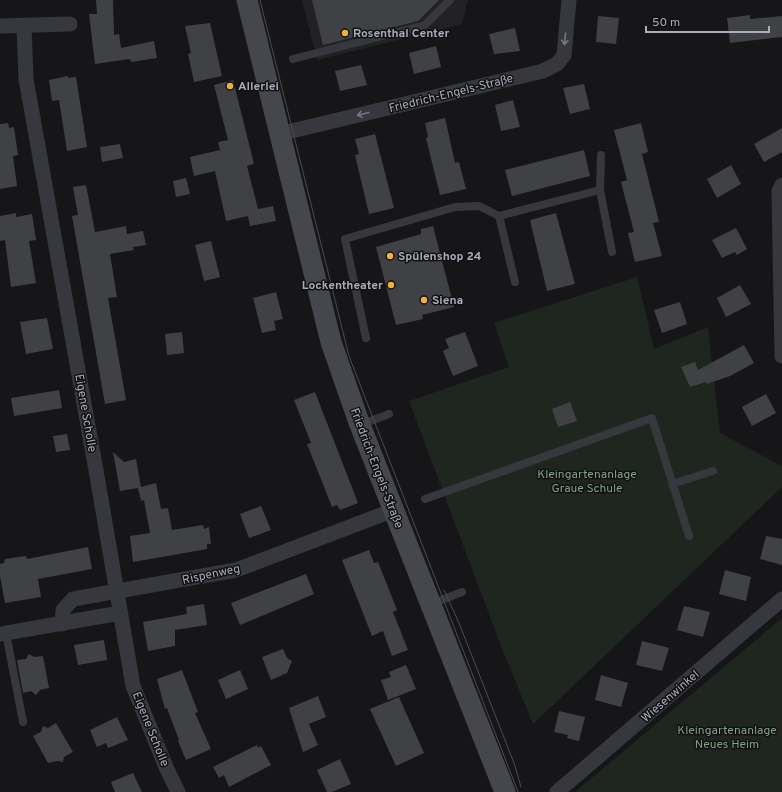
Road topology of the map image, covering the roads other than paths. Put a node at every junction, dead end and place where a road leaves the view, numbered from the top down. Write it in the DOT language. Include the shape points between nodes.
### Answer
graph roads {
  1 [pos="247,0"];
  2 [pos="450,0"];
  3 [pos="569,0"];
  4 [pos="70,24"];
  5 [pos="0,26"];
  6 [pos="24,26"];
  7 [pos="293,60"];
  8 [pos="279,134"];
  9 [pos="601,154"];
  10 [pos="782,185"];
  11 [pos="600,190"];
  12 [pos="499,216"];
  13 [pos="612,252"];
  14 [pos="515,282"];
  15 [pos="366,338"];
  16 [pos="782,356"];
  17 [pos="389,414"];
  18 [pos="360,425"];
  19 [pos="713,471"];
  20 [pos="672,484"];
  21 [pos="425,500"];
  22 [pos="394,510"];
  23 [pos="689,536"];
  24 [pos="117,591"];
  25 [pos="462,592"];
  26 [pos="782,600"];
  27 [pos="431,604"];
  28 [pos="120,613"];
  29 [pos="62,624"];
  30 [pos="3,633"];
  31 [pos="23,722"];
  32 [pos="178,792"];
  33 [pos="505,792"];
  34 [pos="557,792"];
  1 -- 8 [label="main road, Friedrich-Engels-Straße"];
  2 -- 7 [label="lane" via="425,25"];
  3 -- 8 [label="street, Friedrich-Engels-Straße, one-way" via="564,55 557,64 543,71"];
  4 -- 6 [label="street"];
  5 -- 6 [label="street"];
  6 -- 24 [label="street, Eigene Scholle" via="26,78"];
  8 -- 18 [label="main road, Friedrich-Engels-Straße" via="331,342"];
  9 -- 11 [label="lane"];
  10 -- 16 [label="street" via="779,191"];
  11 -- 12 [label="lane"];
  11 -- 13 [label="lane"];
  12 -- 14 [label="lane"];
  12 -- 15 [label="lane" via="479,206 455,207 345,239"];
  17 -- 18 [label="lane"];
  18 -- 22 [label="main road, Friedrich-Engels-Straße"];
  19 -- 20 [label="lane"];
  20 -- 21 [label="lane" via="652,418"];
  20 -- 23 [label="lane"];
  22 -- 24 [label="street, Rispenweg" via="236,570"];
  22 -- 27 [label="main road, Friedrich-Engels-Straße"];
  24 -- 28 [label="street, Eigene Scholle"];
  24 -- 29 [label="street, Rispenweg" via="73,599 62,610"];
  25 -- 27 [label="lane"];
  26 -- 34 [label="street, Wiesenwinkel"];
  27 -- 33 [label="main road, Friedrich-Engels-Straße"];
  28 -- 29 [label="street"];
  28 -- 32 [label="street, Eigene Scholle" via="133,686"];
  29 -- 30 [label="street"];
  30 -- 31 [label="lane"];
}
